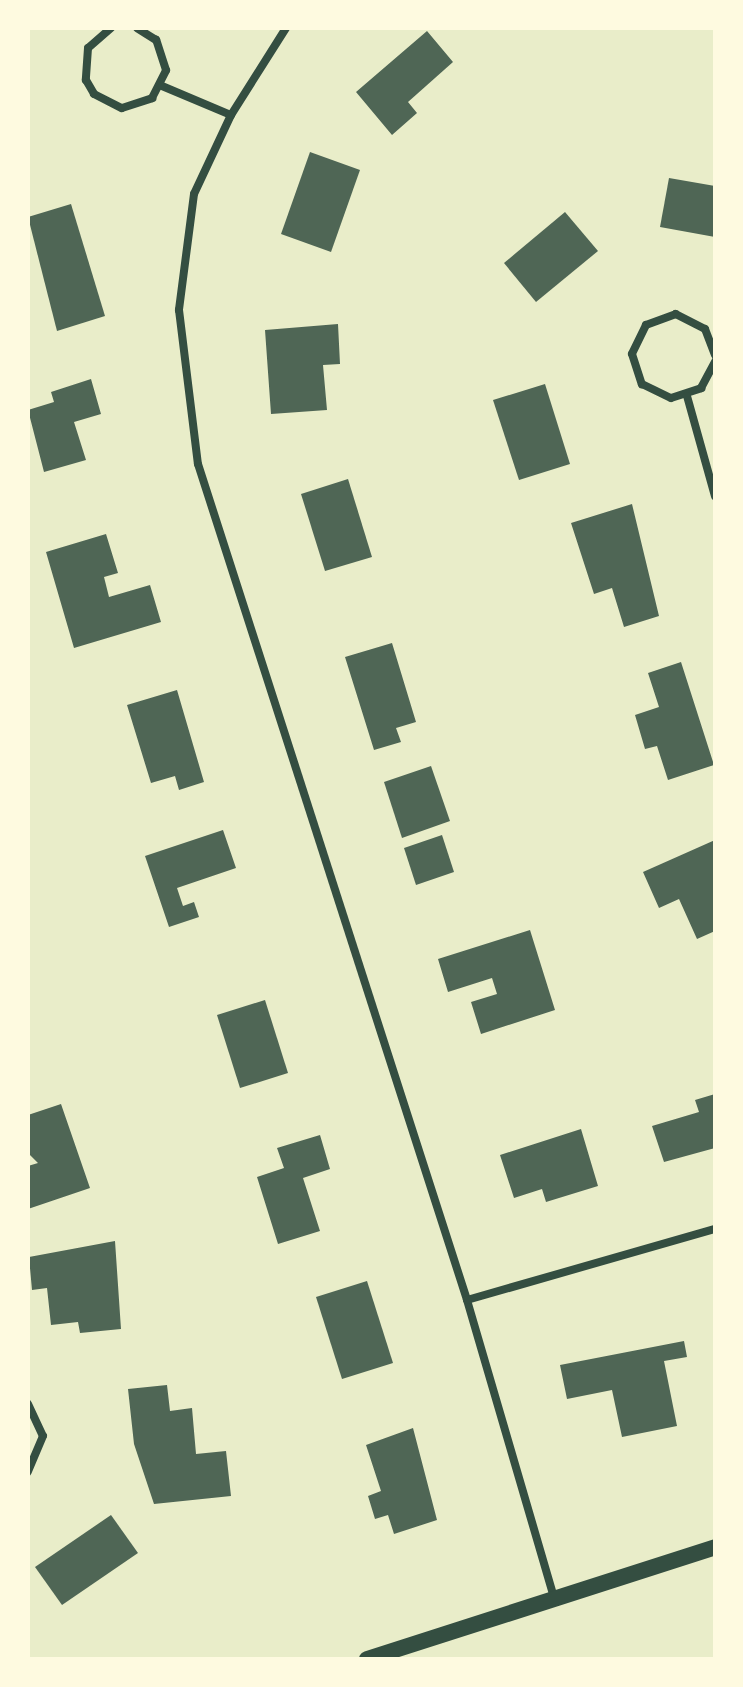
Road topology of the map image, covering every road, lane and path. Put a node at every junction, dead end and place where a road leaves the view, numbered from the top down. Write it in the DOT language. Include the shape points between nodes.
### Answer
graph roads {
  1 [pos="111,28"];
  2 [pos="137,28"];
  3 [pos="286,28"];
  4 [pos="162,86"];
  5 [pos="231,115"];
  6 [pos="715,355"];
  7 [pos="715,362"];
  8 [pos="687,396"];
  9 [pos="715,496"];
  10 [pos="715,1229"];
  11 [pos="467,1300"];
  12 [pos="28,1404"];
  13 [pos="28,1472"];
  14 [pos="715,1547"];
  15 [pos="554,1598"];
  16 [pos="367,1659"];
  1 -- 4 [label="street" via="88,48 86,80 94,94 122,108 152,98"];
  2 -- 4 [label="street" via="164,54"];
  3 -- 5 [label="street"];
  4 -- 5 [label="street"];
  5 -- 11 [label="street" via="194,194 179,310 198,464"];
  6 -- 8 [label="street" via="705,329 676,314 653,320 636,338 633,362 642,384 671,398"];
  7 -- 8 [label="street" via="701,388"];
  8 -- 9 [label="street"];
  10 -- 11 [label="street"];
  11 -- 15 [label="street"];
  12 -- 13 [label="street" via="43,1436"];
  14 -- 15 [label="main road"];
  15 -- 16 [label="main road"];
}
